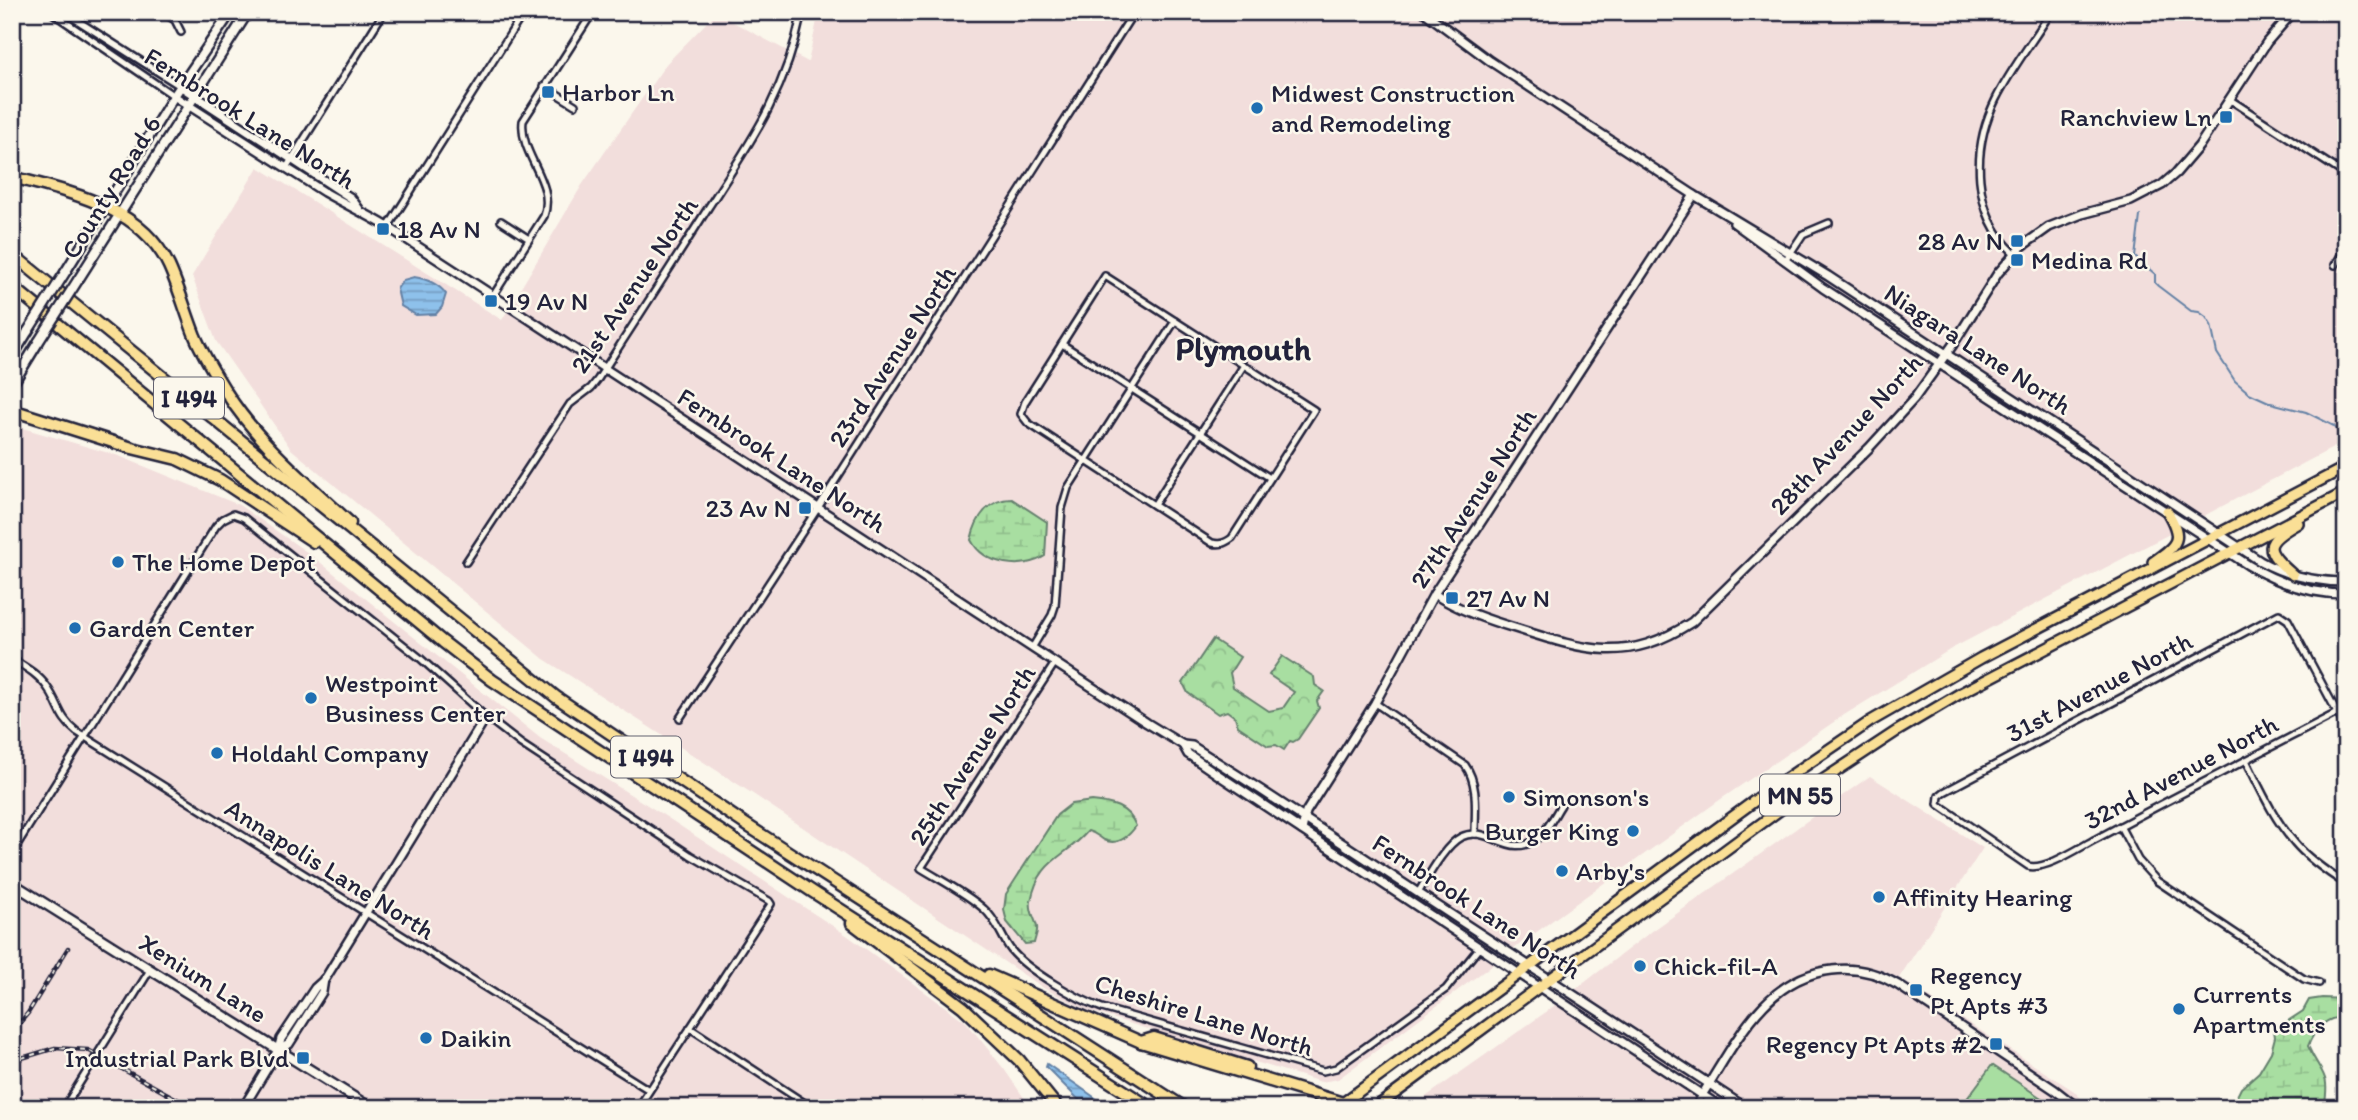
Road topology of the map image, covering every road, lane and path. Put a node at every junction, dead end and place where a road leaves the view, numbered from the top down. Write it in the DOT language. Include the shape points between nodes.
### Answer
graph roads {
  1 [pos="51,12"];
  2 [pos="64,12"];
  3 [pos="163,12"];
  4 [pos="231,12"];
  5 [pos="248,12"];
  6 [pos="384,12"];
  7 [pos="524,12"];
  8 [pos="593,12"];
  9 [pos="802,12"];
  10 [pos="1135,12"];
  11 [pos="2051,12"];
  12 [pos="2293,12"];
  13 [pos="1427,13"];
  14 [pos="181,32"];
  15 [pos="180,86"];
  16 [pos="544,86"];
  17 [pos="193,95"];
  18 [pos="174,96"];
  19 [pos="2230,99"];
  20 [pos="575,105"];
  21 [pos="187,106"];
  22 [pos="291,159"];
  23 [pos="286,168"];
  24 [pos="2346,175"];
  25 [pos="12,177"];
  26 [pos="1693,195"];
  27 [pos="107,206"];
  28 [pos="1711,206"];
  29 [pos="359,209"];
  30 [pos="121,214"];
  31 [pos="501,221"];
  32 [pos="1829,223"];
  33 [pos="388,227"];
  34 [pos="529,239"];
  35 [pos="2346,248"];
  36 [pos="1790,252"];
  37 [pos="2014,253"];
  38 [pos="12,254"];
  39 [pos="1785,261"];
  40 [pos="2335,265"];
  41 [pos="12,286"];
  42 [pos="494,296"];
  43 [pos="1175,321"];
  44 [pos="1062,344"];
  45 [pos="1946,354"];
  46 [pos="12,357"];
  47 [pos="1939,364"];
  48 [pos="1244,365"];
  49 [pos="604,369"];
  50 [pos="12,385"];
  51 [pos="1131,389"];
  52 [pos="12,410"];
  53 [pos="1200,434"];
  54 [pos="1085,460"];
  55 [pos="2346,467"];
  56 [pos="1270,478"];
  57 [pos="2346,492"];
  58 [pos="2333,499"];
  59 [pos="1154,505"];
  60 [pos="818,508"];
  61 [pos="2167,511"];
  62 [pos="2219,533"];
  63 [pos="2208,538"];
  64 [pos="365,542"];
  65 [pos="2239,548"];
  66 [pos="2230,553"];
  67 [pos="466,562"];
  68 [pos="359,573"];
  69 [pos="2293,575"];
  70 [pos="2132,579"];
  71 [pos="2346,582"];
  72 [pos="1434,594"];
  73 [pos="2346,594"];
  74 [pos="1032,648"];
  75 [pos="12,659"];
  76 [pos="1055,663"];
  77 [pos="1375,703"];
  78 [pos="2346,708"];
  79 [pos="2337,713"];
  80 [pos="486,717"];
  81 [pos="680,719"];
  82 [pos="2346,729"];
  83 [pos="85,737"];
  84 [pos="1182,745"];
  85 [pos="2246,760"];
  86 [pos="1561,805"];
  87 [pos="1305,818"];
  88 [pos="2120,826"];
  89 [pos="1302,830"];
  90 [pos="1475,834"];
  91 [pos="12,853"];
  92 [pos="921,868"];
  93 [pos="2034,868"];
  94 [pos="12,883"];
  95 [pos="2346,884"];
  96 [pos="813,892"];
  97 [pos="1418,893"];
  98 [pos="365,912"];
  99 [pos="1479,948"];
  100 [pos="942,951"];
  101 [pos="1532,966"];
  102 [pos="150,970"];
  103 [pos="1519,974"];
  104 [pos="1551,978"];
  105 [pos="2319,983"];
  106 [pos="1539,988"];
  107 [pos="690,1028"];
  108 [pos="278,1050"];
  109 [pos="1710,1083"];
  110 [pos="649,1090"];
  111 [pos="1702,1095"];
  112 [pos="1345,1105"];
  113 [pos="64,1108"];
  114 [pos="243,1108"];
  115 [pos="371,1108"];
  116 [pos="638,1108"];
  117 [pos="813,1108"];
  118 [pos="1058,1108"];
  119 [pos="1151,1108"];
  120 [pos="1185,1108"];
  121 [pos="1375,1108"];
  122 [pos="1694,1108"];
  123 [pos="1722,1108"];
  124 [pos="1746,1108"];
  125 [pos="2078,1108"];
  1 -- 18 [label="street, Fernbrook Lane North"];
  2 -- 15 [label="street, Fernbrook Lane North"];
  3 -- 14 [label="street"];
  4 -- 15 [label="main road, County Road 6"];
  5 -- 17 [label="main road, County Road 6"];
  6 -- 22 [label="street"];
  7 -- 33 [label="street"];
  8 -- 16 [label="street"];
  9 -- 49 [label="street, 21st Avenue North" via="789,62 768,113"];
  10 -- 60 [label="street, 23rd Avenue North"];
  11 -- 37 [label="street" via="1996,99 1980,151 1983,203 1995,232"];
  12 -- 19 [label="street, 28th Avenue North"];
  13 -- 26 [label="street, Niagara Lane North" via="1490,61"];
  15 -- 17 [label="street, Fernbrook Lane North"];
  15 -- 18 [label="main road, County Road 6"];
  16 -- 20 [label="street"];
  16 -- 34 [label="street" via="522,129 548,200"];
  17 -- 21 [label="main road, County Road 6"];
  17 -- 22 [label="street, Fernbrook Lane North"];
  18 -- 21 [label="street, Fernbrook Lane North"];
  18 -- 27 [label="main road, County Road 6"];
  19 -- 24 [label="street"];
  19 -- 37 [label="street, 28th Avenue North" via="2188,160 2162,185 2131,201 2065,219"];
  21 -- 23 [label="street, Fernbrook Lane North"];
  21 -- 30 [label="main road, County Road 6"];
  22 -- 23 [label="street"];
  22 -- 29 [label="street, Fernbrook Lane North" via="351,198"];
  23 -- 29 [label="street, Fernbrook Lane North"];
  25 -- 27 [label="highway"];
  26 -- 28 [label="street, Niagara Lane North"];
  26 -- 72 [label="street, 27th Avenue North"];
  27 -- 30 [label="highway"];
  27 -- 46 [label="main road, County Road 6, bridge"];
  28 -- 36 [label="street, Niagara Lane North"];
  28 -- 39 [label="street, Niagara Lane North"];
  29 -- 33 [label="street, Fernbrook Lane North"];
  30 -- 50 [label="main road, County Road 6, bridge"];
  30 -- 64 [label="highway" via="148,237 168,265 197,338 226,393 252,427"];
  31 -- 34 [label="street"];
  32 -- 36 [label="street" via="1803,234"];
  33 -- 42 [label="street, Fernbrook Lane North"];
  34 -- 42 [label="street"];
  35 -- 40 [label="street"];
  36 -- 39 [label="street"];
  36 -- 45 [label="street, Niagara Lane North"];
  37 -- 45 [label="street, 28th Avenue North"];
  38 -- 64 [label="highway, I 494"];
  39 -- 47 [label="street, Niagara Lane North"];
  41 -- 68 [label="highway, I 494"];
  42 -- 49 [label="street, Fernbrook Lane North"];
  43 -- 44 [label="street" via="1105,276"];
  43 -- 48 [label="street"];
  43 -- 51 [label="street"];
  44 -- 51 [label="street"];
  44 -- 54 [label="street" via="1021,407 1021,414"];
  45 -- 47 [label="street, 28th Avenue North"];
  45 -- 62 [label="street, Niagara Lane North"];
  47 -- 61 [label="street, Niagara Lane North"];
  47 -- 72 [label="street, 28th Avenue North" via="1874,443 1745,572 1692,622 1659,640 1622,649 1584,648 1465,612"];
  48 -- 53 [label="street"];
  48 -- 56 [label="street" via="1314,410"];
  49 -- 60 [label="street, Fernbrook Lane North"];
  49 -- 67 [label="street, 21st Avenue North" via="591,388 570,404"];
  51 -- 53 [label="street"];
  51 -- 54 [label="street"];
  52 -- 68 [label="highway" via="177,460 220,480"];
  53 -- 56 [label="street"];
  53 -- 59 [label="street"];
  54 -- 59 [label="street"];
  54 -- 74 [label="street" via="1062,508 1055,606"];
  55 -- 62 [label="main road, MN 55"];
  56 -- 59 [label="street" via="1232,538 1222,544 1212,543"];
  57 -- 58 [label="main road, MN 55"];
  58 -- 65 [label="main road, MN 55"];
  58 -- 69 [label="main road" via="2274,539 2274,558"];
  60 -- 74 [label="street, Fernbrook Lane North"];
  60 -- 81 [label="street, 23rd Avenue North"];
  61 -- 63 [label="street, Niagara Lane North"];
  61 -- 70 [label="main road" via="2177,529 2175,545"];
  62 -- 63 [label="main road, MN 55"];
  62 -- 65 [label="street, Niagara Lane North"];
  63 -- 66 [label="street, Niagara Lane North"];
  63 -- 70 [label="main road, MN 55"];
  64 -- 100 [label="highway, I 494" via="556,697"];
  65 -- 66 [label="main road, MN 55"];
  65 -- 69 [label="street, Niagara Lane North"];
  66 -- 73 [label="street, Niagara Lane North" via="2286,584"];
  66 -- 104 [label="main road, MN 55" via="1896,731"];
  68 -- 96 [label="highway, I 494" via="492,680"];
  69 -- 71 [label="street, Niagara Lane North"];
  70 -- 101 [label="main road, MN 55" via="1871,721 1768,790"];
  72 -- 77 [label="street, 27th Avenue North"];
  74 -- 76 [label="street, Fernbrook Lane North"];
  75 -- 83 [label="street, Annapolis Lane North" via="38,676 61,716"];
  76 -- 84 [label="street, Fernbrook Lane North"];
  76 -- 92 [label="street, 25th Avenue North"];
  77 -- 87 [label="street, 27th Avenue North"];
  77 -- 90 [label="street" via="1465,765 1475,787"];
  78 -- 79 [label="street, 32nd Avenue North"];
  79 -- 82 [label="street"];
  79 -- 85 [label="street, 32nd Avenue North"];
  79 -- 93 [label="street, 31st Avenue North" via="2288,620 2276,616 2001,761 1937,800 1940,807"];
  80 -- 83 [label="street" via="420,658 244,518 233,514 216,526"];
  80 -- 98 [label="street"];
  80 -- 107 [label="street" via="771,904"];
  83 -- 91 [label="street"];
  83 -- 98 [label="street, Annapolis Lane North"];
  84 -- 87 [label="street, Fernbrook Lane North" via="1192,746"];
  84 -- 89 [label="street, Fernbrook Lane North" via="1188,754"];
  85 -- 88 [label="street, 32nd Avenue North"];
  85 -- 95 [label="street" via="2295,844"];
  86 -- 90 [label="street" via="1540,836 1523,845"];
  87 -- 89 [label="street, 27th Avenue North"];
  87 -- 97 [label="street, Fernbrook Lane North"];
  88 -- 93 [label="street, 32nd Avenue North"];
  88 -- 105 [label="street" via="2138,860 2157,881 2304,979"];
  89 -- 99 [label="street, Fernbrook Lane North"];
  90 -- 97 [label="street" via="1453,843"];
  92 -- 99 [label="street, Cheshire Lane North" via="982,907 1025,963 1085,1002 1323,1071 1336,1068 1432,1001"];
  94 -- 102 [label="main road, Xenium Lane"];
  96 -- 118 [label="highway" via="963,1007 1019,1060"];
  96 -- 119 [label="highway, I 494"];
  97 -- 101 [label="street, Fernbrook Lane North"];
  98 -- 108 [label="street" via="325,979 282,1037"];
  98 -- 110 [label="street, Annapolis Lane North"];
  99 -- 103 [label="street, Fernbrook Lane North"];
  100 -- 112 [label="highway" via="1141,1042"];
  100 -- 120 [label="highway, I 494"];
  101 -- 103 [label="main road, MN 55"];
  101 -- 104 [label="street, Fernbrook Lane North"];
  102 -- 108 [label="main road, Xenium Lane"];
  102 -- 113 [label="street"];
  103 -- 106 [label="street, Fernbrook Lane North"];
  103 -- 112 [label="main road, MN 55"];
  104 -- 106 [label="main road, MN 55"];
  104 -- 109 [label="street, Fernbrook Lane North"];
  106 -- 111 [label="street, Fernbrook Lane North"];
  106 -- 121 [label="main road, MN 55"];
  107 -- 110 [label="street"];
  107 -- 117 [label="street"];
  108 -- 114 [label="street"];
  108 -- 115 [label="main road, Xenium Lane"];
  109 -- 111 [label="street"];
  109 -- 124 [label="street, Fernbrook Lane North"];
  109 -- 125 [label="street" via="1774,995 1811,974 1844,969 1874,973 1898,985"];
  110 -- 116 [label="street"];
  111 -- 122 [label="street"];
  111 -- 123 [label="street, Fernbrook Lane North"];
}
